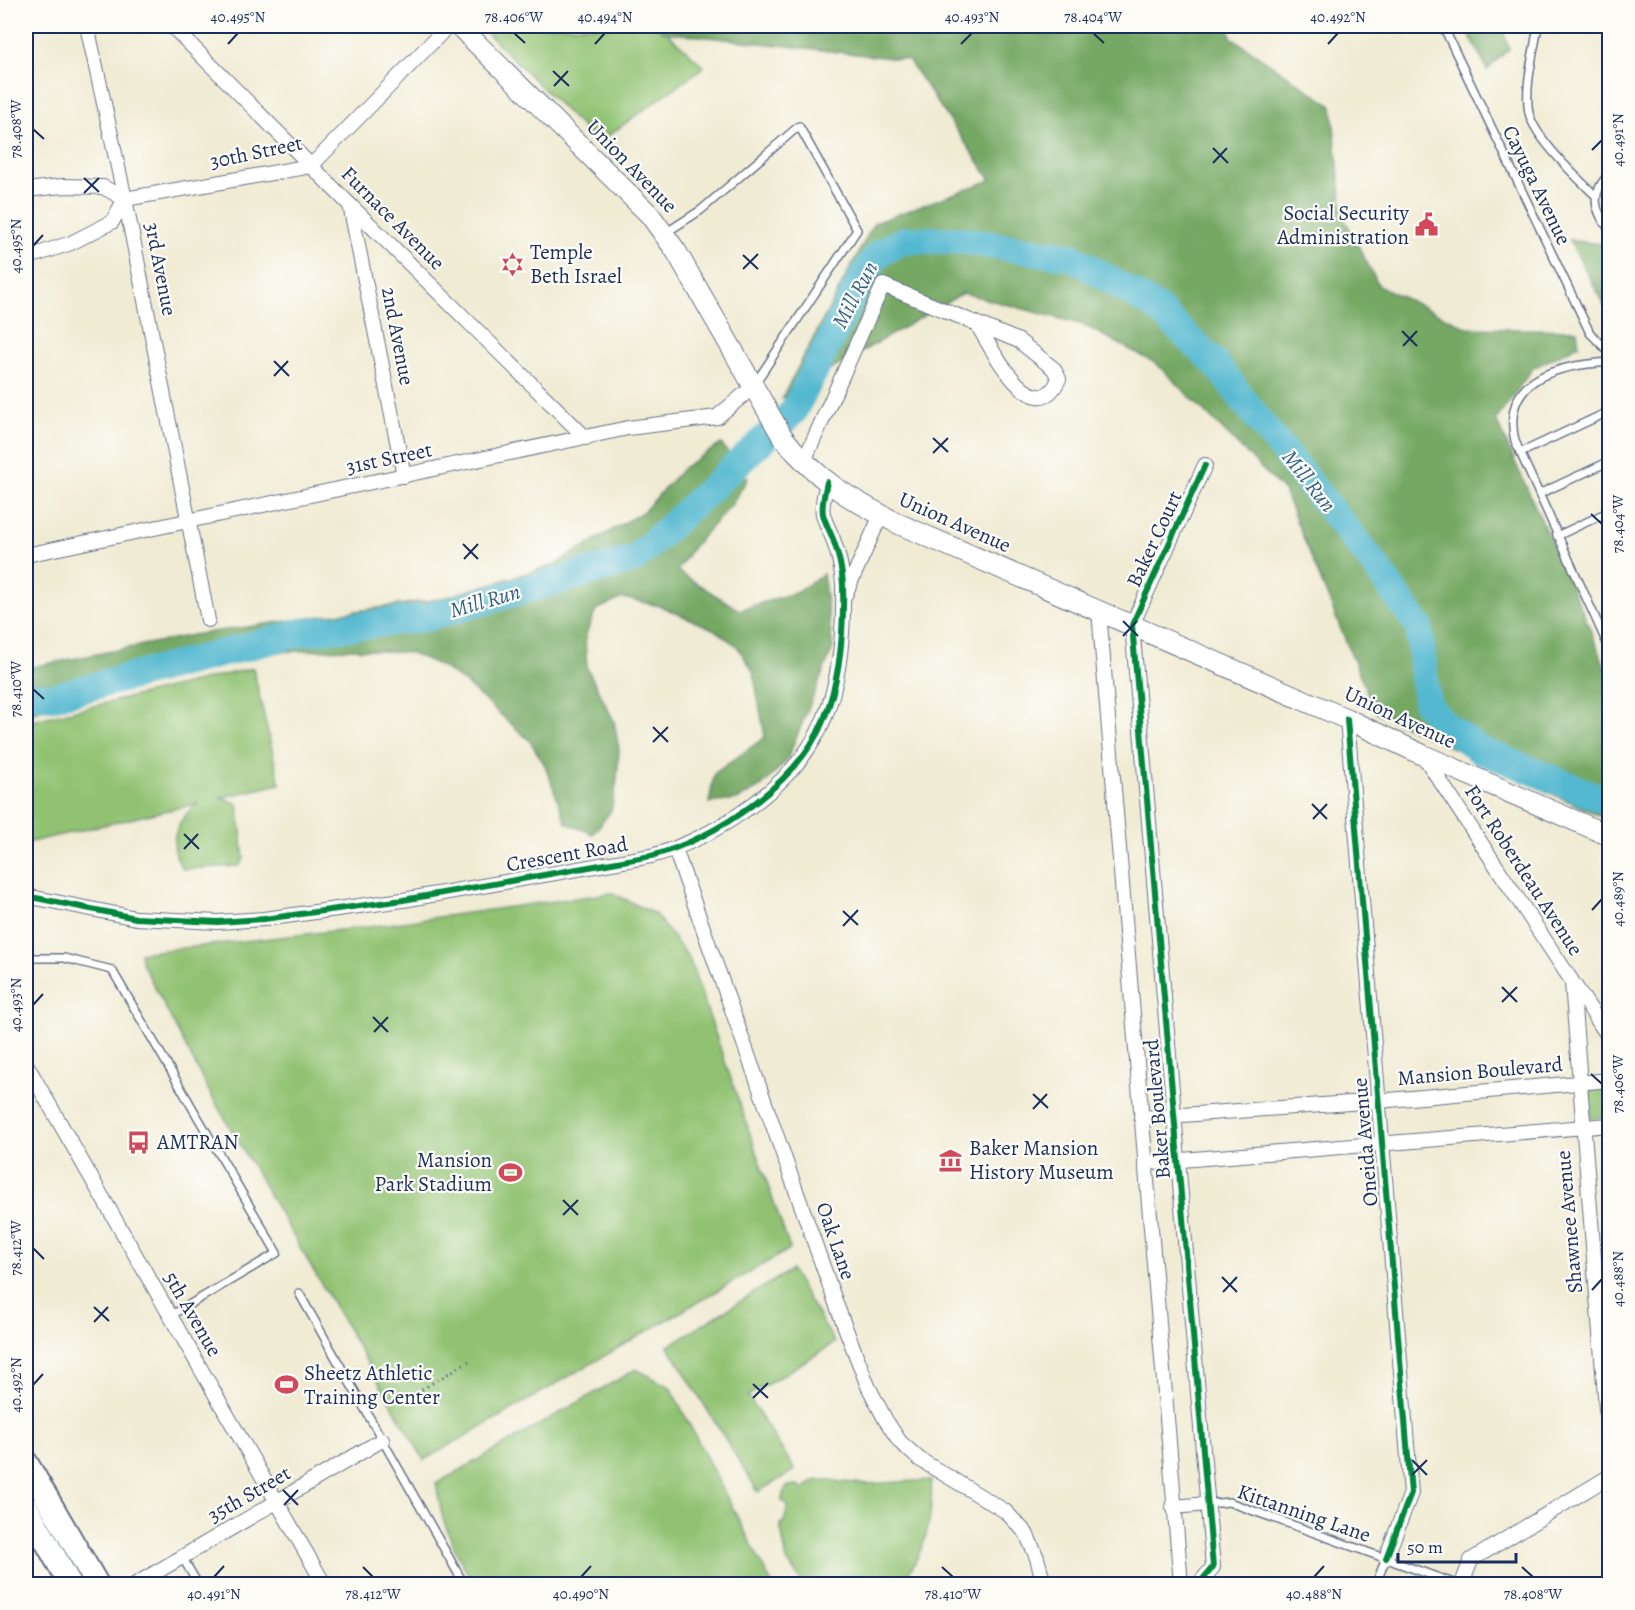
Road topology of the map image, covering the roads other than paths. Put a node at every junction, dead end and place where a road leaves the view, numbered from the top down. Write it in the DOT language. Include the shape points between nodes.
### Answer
graph roads {
  1 [pos="87,26"];
  2 [pos="172,26"];
  3 [pos="448,26"];
  4 [pos="459,26"];
  5 [pos="1443,26"];
  6 [pos="1538,26"];
  7 [pos="311,166"];
  8 [pos="1610,173"];
  9 [pos="26,190"];
  10 [pos="1595,195"];
  11 [pos="125,199"];
  12 [pos="350,205"];
  13 [pos="1610,230"];
  14 [pos="664,234"];
  15 [pos="26,258"];
  16 [pos="977,324"];
  17 [pos="1610,353"];
  18 [pos="1610,362"];
  19 [pos="753,387"];
  20 [pos="1610,411"];
  21 [pos="586,438"];
  22 [pos="1520,453"];
  23 [pos="804,461"];
  24 [pos="1610,461"];
  25 [pos="1205,465"];
  26 [pos="404,476"];
  27 [pos="827,482"];
  28 [pos="1539,494"];
  29 [pos="1610,511"];
  30 [pos="881,515"];
  31 [pos="190,521"];
  32 [pos="1557,536"];
  33 [pos="26,555"];
  34 [pos="842,600"];
  35 [pos="1099,611"];
  36 [pos="208,620"];
  37 [pos="1132,625"];
  38 [pos="1610,650"];
  39 [pos="1347,719"];
  40 [pos="1423,755"];
  41 [pos="1610,836"];
  42 [pos="675,849"];
  43 [pos="26,896"];
  44 [pos="26,958"];
  45 [pos="1572,982"];
  46 [pos="1610,1039"];
  47 [pos="27,1068"];
  48 [pos="1610,1080"];
  49 [pos="1579,1082"];
  50 [pos="1378,1101"];
  51 [pos="1174,1116"];
  52 [pos="1141,1118"];
  53 [pos="1610,1125"];
  54 [pos="1583,1127"];
  55 [pos="1381,1144"];
  56 [pos="1178,1161"];
  57 [pos="1144,1163"];
  58 [pos="299,1293"];
  59 [pos="170,1316"];
  60 [pos="382,1440"];
  61 [pos="1610,1458"];
  62 [pos="26,1461"];
  63 [pos="1610,1476"];
  64 [pos="277,1502"];
  65 [pos="1208,1504"];
  66 [pos="26,1506"];
  67 [pos="1173,1507"];
  68 [pos="182,1557"];
  69 [pos="1386,1558"];
  70 [pos="70,1584"];
  71 [pos="97,1584"];
  72 [pos="136,1584"];
  73 [pos="198,1584"];
  74 [pos="324,1584"];
  75 [pos="464,1584"];
  76 [pos="1044,1584"];
  77 [pos="1181,1584"];
  78 [pos="1199,1584"];
  79 [pos="1376,1584"];
  80 [pos="1456,1584"];
  81 [pos="1462,1584"];
  1 -- 11 [label="street, 3rd Avenue"];
  2 -- 7 [label="street, Furnace Avenue"];
  3 -- 7 [label="street, 30th Street"];
  4 -- 14 [label="main road, Union Avenue" via="587,151"];
  5 -- 17 [label="lane, Cayuga Avenue" via="1590,333"];
  6 -- 10 [label="lane" via="1529,80 1529,114 1546,144"];
  7 -- 11 [label="street, 30th Street"];
  7 -- 12 [label="street, Furnace Avenue"];
  8 -- 10 [label="lane"];
  9 -- 11 [label="street" via="103,187"];
  10 -- 13 [label="lane" via="1596,208"];
  11 -- 15 [label="street" via="112,222 71,243"];
  11 -- 31 [label="street, 3rd Avenue"];
  12 -- 21 [label="street, Furnace Avenue"];
  12 -- 26 [label="street, 2nd Avenue"];
  14 -- 19 [label="main road, Union Avenue"];
  14 -- 19 [label="lane" via="701,210 800,126 857,230"];
  16 -- 16 [label="street" via="998,363 1017,384 1031,395 1043,395 1054,389 1059,379 1038,354 1019,341"];
  16 -- 23 [label="street" via="883,285"];
  18 -- 22 [label="lane" via="1562,367 1540,376 1527,387 1513,414 1512,428"];
  19 -- 21 [label="street, 31st Street" via="717,417 627,428"];
  19 -- 23 [label="main road, Union Avenue" via="782,436"];
  20 -- 22 [label="lane"];
  21 -- 26 [label="street, 31st Street"];
  22 -- 28 [label="lane"];
  23 -- 27 [label="main road, Union Avenue"];
  24 -- 28 [label="lane"];
  25 -- 37 [label="street, Baker Court"];
  26 -- 31 [label="street, 31st Street"];
  27 -- 30 [label="main road, Union Avenue"];
  27 -- 34 [label="street, Crescent Road" via="822,512 841,563"];
  28 -- 32 [label="lane"];
  29 -- 32 [label="lane"];
  30 -- 34 [label="street, Crescent Road"];
  30 -- 35 [label="main road, Union Avenue"];
  31 -- 33 [label="street, 31st Street"];
  31 -- 36 [label="street, 3rd Avenue"];
  32 -- 38 [label="lane"];
  34 -- 42 [label="street, Crescent Road" via="832,694 813,740 799,760 755,802 728,822"];
  35 -- 37 [label="main road, Union Avenue"];
  35 -- 52 [label="street, Baker Boulevard"];
  37 -- 39 [label="main road, Union Avenue"];
  37 -- 51 [label="street, Baker Boulevard"];
  39 -- 40 [label="main road, Union Avenue"];
  39 -- 50 [label="street, Oneida Avenue"];
  40 -- 41 [label="main road, Union Avenue"];
  40 -- 45 [label="street, Fort Roberdeau Avenue"];
  42 -- 43 [label="street, Crescent Road" via="403,900 264,919 218,922 135,918"];
  42 -- 76 [label="street, Oak Lane" via="868,1386 900,1442 920,1459 1005,1511 1026,1533"];
  44 -- 59 [label="lane" via="64,958 112,970 277,1253"];
  45 -- 46 [label="street, Fort Roberdeau Avenue"];
  45 -- 49 [label="street, Shawnee Avenue"];
  47 -- 59 [label="street, 5th Avenue"];
  48 -- 49 [label="street, Mansion Boulevard"];
  49 -- 50 [label="street, Mansion Boulevard"];
  49 -- 54 [label="street, Shawnee Avenue"];
  50 -- 51 [label="street, Mansion Boulevard"];
  50 -- 55 [label="street, Oneida Avenue"];
  51 -- 52 [label="street, Mansion Boulevard"];
  51 -- 56 [label="street, Baker Boulevard"];
  52 -- 57 [label="street, Baker Boulevard"];
  53 -- 54 [label="street"];
  54 -- 55 [label="street"];
  54 -- 61 [label="street, Shawnee Avenue"];
  55 -- 56 [label="street"];
  55 -- 69 [label="street, Oneida Avenue" via="1411,1493"];
  56 -- 57 [label="street"];
  56 -- 65 [label="street, Baker Boulevard"];
  57 -- 67 [label="street, Baker Boulevard"];
  58 -- 60 [label="lane"];
  59 -- 64 [label="street, 5th Avenue"];
  60 -- 64 [label="street, 35th Street"];
  60 -- 75 [label="lane"];
  62 -- 71 [label="main road"];
  63 -- 81 [label="street" via="1471,1560"];
  64 -- 68 [label="street, 35th Street"];
  64 -- 74 [label="street, 5th Avenue"];
  65 -- 67 [label="street"];
  65 -- 69 [label="lane, Kittanning Lane" via="1229,1502"];
  65 -- 78 [label="street, Baker Boulevard" via="1213,1567"];
  66 -- 70 [label="main road"];
  67 -- 77 [label="street, Baker Boulevard"];
  68 -- 72 [label="street, 35th Street"];
  68 -- 73 [label="lane"];
  69 -- 79 [label="lane"];
  69 -- 80 [label="lane, Kittanning Lane"];
}
